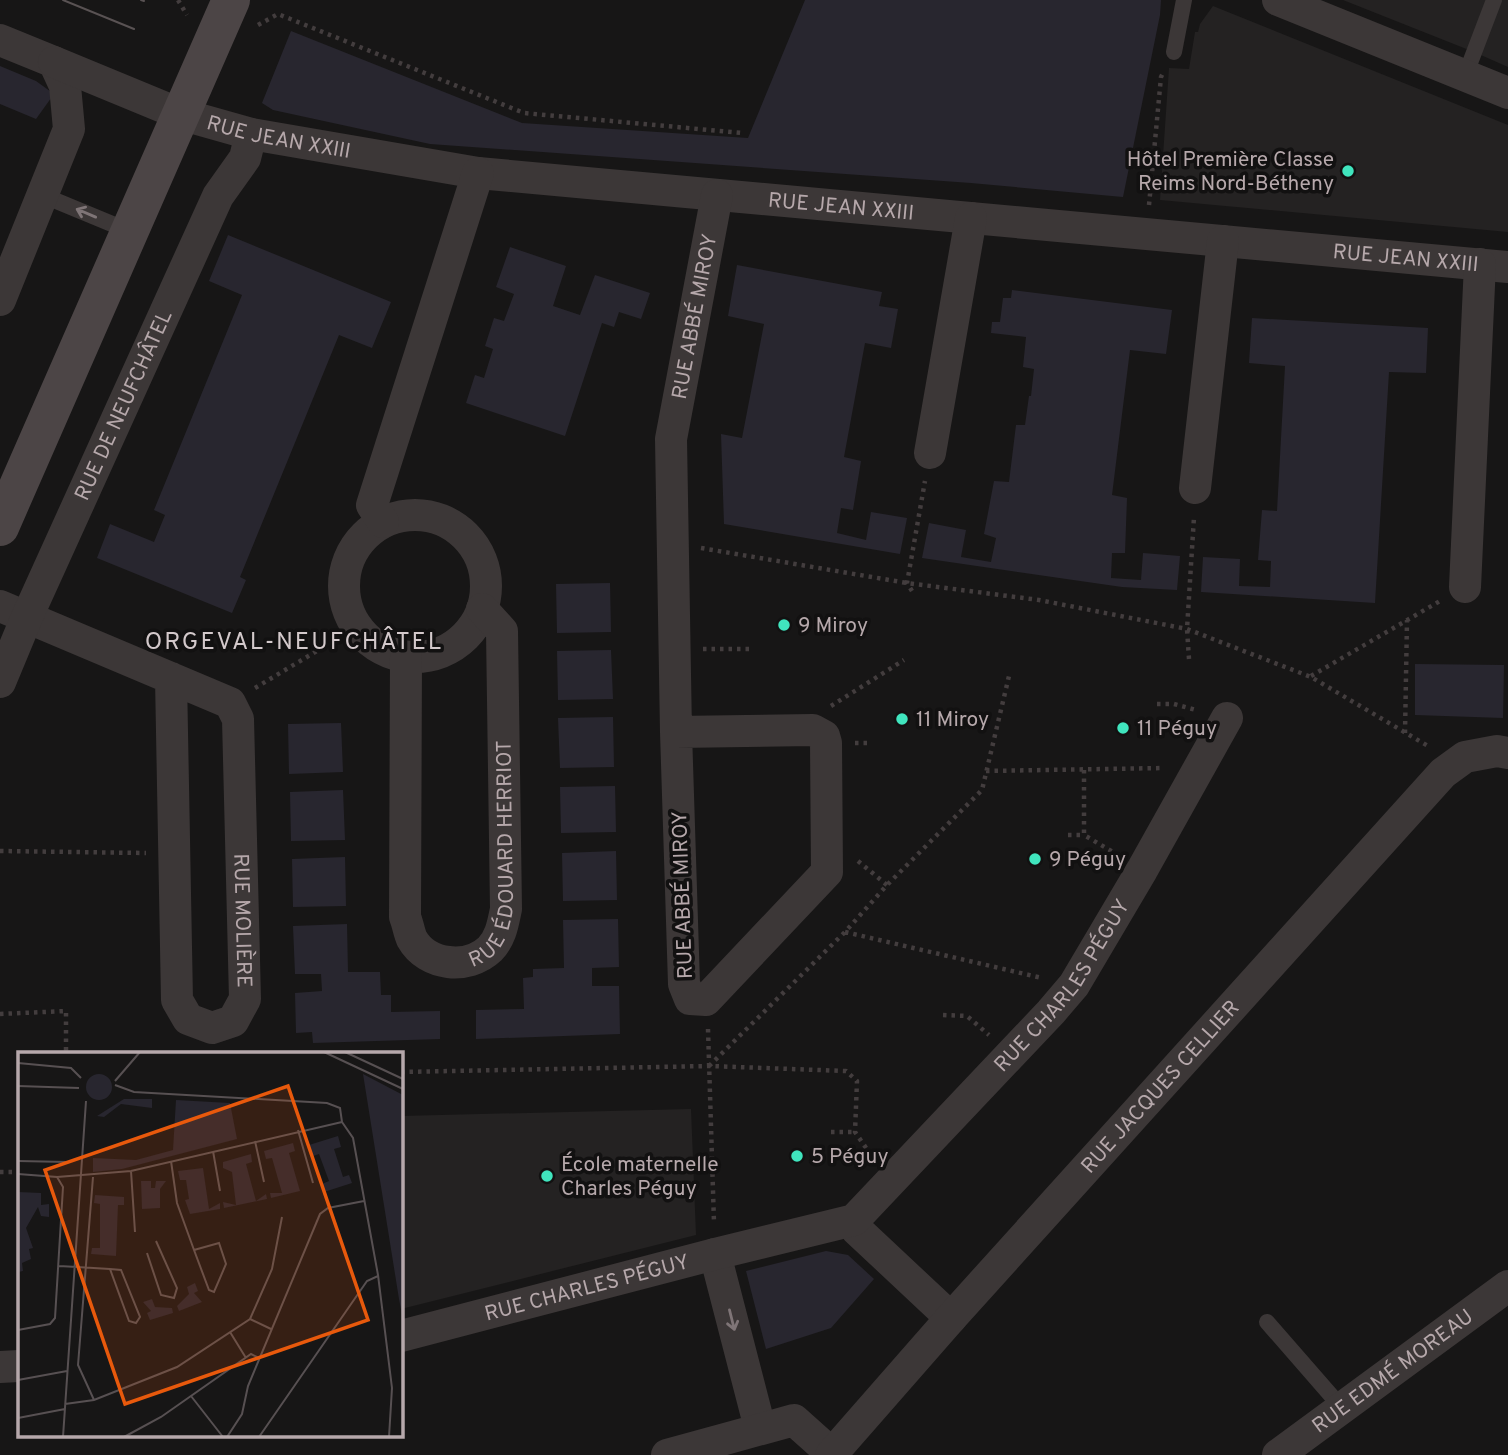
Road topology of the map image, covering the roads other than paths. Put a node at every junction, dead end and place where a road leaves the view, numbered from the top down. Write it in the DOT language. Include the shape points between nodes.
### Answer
graph roads {
  1 [pos="1184,0"];
  2 [pos="1278,0"];
  3 [pos="1494,0"];
  4 [pos="243,13"];
  5 [pos="0,40"];
  6 [pos="1174,52"];
  7 [pos="60,74"];
  8 [pos="1465,76"];
  9 [pos="1508,93"];
  10 [pos="180,114"];
  11 [pos="251,134"];
  12 [pos="478,173"];
  13 [pos="43,195"];
  14 [pos="717,195"];
  15 [pos="971,219"];
  16 [pos="129,231"];
  17 [pos="1223,241"];
  18 [pos="1494,265"];
  19 [pos="0,300"];
  20 [pos="930,453"];
  21 [pos="1195,488"];
  22 [pos="383,522"];
  23 [pos="0,527"];
  24 [pos="1465,587"];
  25 [pos="482,609"];
  26 [pos="13,611"];
  27 [pos="406,657"];
  28 [pos="171,678"];
  29 [pos="0,682"];
  30 [pos="1227,718"];
  31 [pos="676,732"];
  32 [pos="1508,753"];
  33 [pos="854,1220"];
  34 [pos="715,1254"];
  35 [pos="1508,1286"];
  36 [pos="951,1318"];
  37 [pos="1267,1322"];
  38 [pos="402,1335"];
  39 [pos="18,1366"];
  40 [pos="0,1367"];
  41 [pos="1342,1408"];
  42 [pos="760,1429"];
  43 [pos="832,1454"];
  44 [pos="667,1455"];
  45 [pos="1278,1455"];
  1 -- 6 [label="lane"];
  2 -- 8 [label="street"];
  3 -- 8 [label="lane"];
  4 -- 10 [label="main road"];
  5 -- 7 [label="street, RUE JEAN XXIII"];
  7 -- 10 [label="street, RUE JEAN XXIII"];
  7 -- 13 [label="street" via="69,129"];
  8 -- 9 [label="street"];
  10 -- 11 [label="street, RUE JEAN XXIII"];
  10 -- 16 [label="main road"];
  11 -- 12 [label="street, RUE JEAN XXIII"];
  11 -- 26 [label="street, RUE DE NEUFCHÂTEL" via="245,158 218,196"];
  12 -- 14 [label="street, RUE JEAN XXIII"];
  12 -- 22 [label="street" via="372,505"];
  16 -- 13 [label="lane, one-way"];
  13 -- 19 [label="street"];
  14 -- 15 [label="street, RUE JEAN XXIII"];
  14 -- 31 [label="street, RUE ABBÉ MIROY" via="671,439"];
  15 -- 17 [label="street, RUE JEAN XXIII"];
  15 -- 20 [label="street"];
  16 -- 23 [label="main road"];
  17 -- 18 [label="street, RUE JEAN XXIII"];
  17 -- 21 [label="street"];
  18 -- 24 [label="street"];
  22 -- 25 [label="street" via="406,516 430,517 452,526 470,542 482,562 486,585"];
  22 -- 27 [label="street" via="363,537 350,557 344,580 346,605 370,642"];
  25 -- 27 [label="street" via="471,631 453,647 430,656"];
  25 -- 27 [label="street, RUE ÉDOUARD HERRIOT" via="502,631 506,909 502,931 489,950 472,960 450,964 428,955 413,940 405,917"];
  26 -- 28 [label="street"];
  26 -- 29 [label="street, RUE DE NEUFCHÂTEL"];
  28 -- 28 [label="street, RUE MOLIÈRE" via="177,1000 188,1018 212,1028 233,1021 245,999 238,719 230,703"];
  30 -- 33 [label="street, RUE CHARLES PÉGUY" via="1074,985"];
  31 -- 31 [label="street, RUE ABBÉ MIROY" via="813,730 824,736 826,743 827,872 706,1000 690,999 684,984"];
  32 -- 36 [label="street, RUE JACQUES CELLIER" via="1465,757 1433,784"];
  33 -- 34 [label="street, RUE CHARLES PÉGUY"];
  33 -- 36 [label="street" via="856,1229"];
  34 -- 38 [label="street, RUE CHARLES PÉGUY"];
  34 -- 42 [label="street, one-way"];
  35 -- 41 [label="street, RUE EDMÉ MOREAU" via="1440,1347"];
  36 -- 43 [label="street, RUE JACQUES CELLIER"];
  37 -- 41 [label="lane"];
  39 -- 40 [label="street"];
  41 -- 45 [label="street, RUE EDMÉ MOREAU"];
  42 -- 43 [label="street" via="794,1420"];
  42 -- 44 [label="street"];
}
